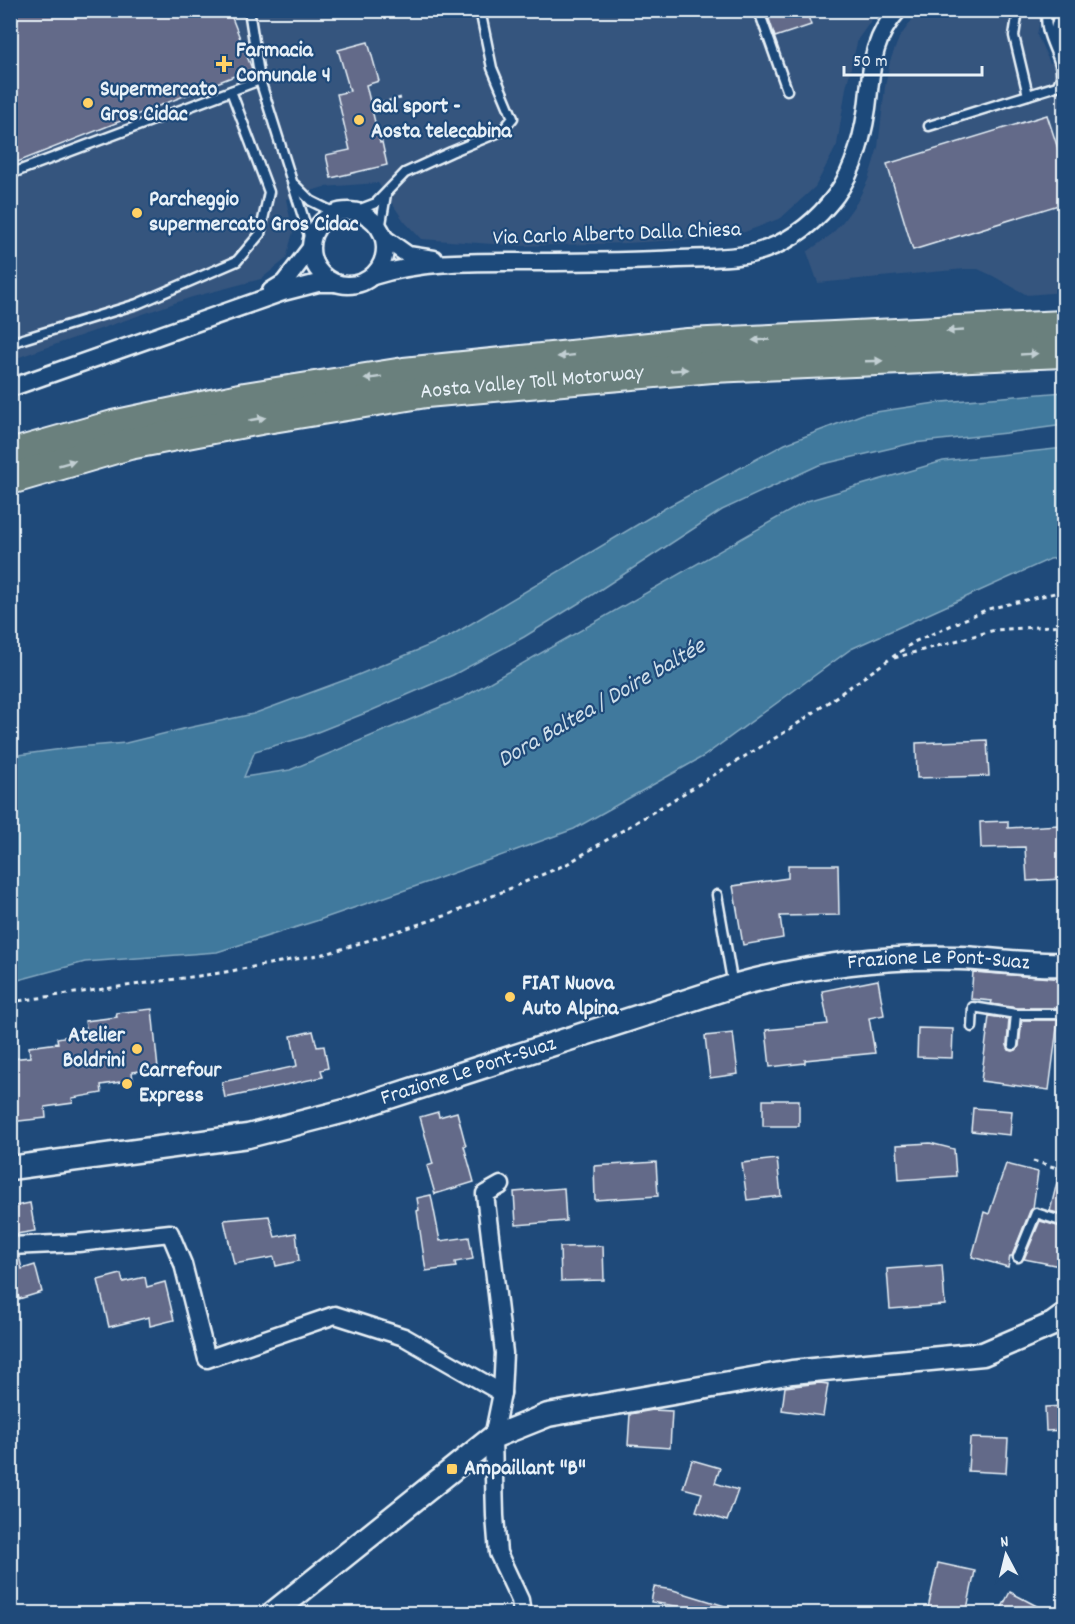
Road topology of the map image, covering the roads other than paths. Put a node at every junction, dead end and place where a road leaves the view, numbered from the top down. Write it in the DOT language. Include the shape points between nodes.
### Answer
graph roads {
  1 [pos="249,10"];
  2 [pos="480,10"];
  3 [pos="755,10"];
  4 [pos="898,10"];
  5 [pos="1018,10"];
  6 [pos="1047,10"];
  7 [pos="1060,10"];
  8 [pos="1054,50"];
  9 [pos="260,80"];
  10 [pos="787,90"];
  11 [pos="231,91"];
  12 [pos="1028,95"];
  13 [pos="929,126"];
  14 [pos="80,138"];
  15 [pos="82,147"];
  16 [pos="10,174"];
  17 [pos="291,180"];
  18 [pos="386,193"];
  19 [pos="356,211"];
  20 [pos="335,213"];
  21 [pos="382,234"];
  22 [pos="311,246"];
  23 [pos="468,262"];
  24 [pos="373,276"];
  25 [pos="334,283"];
  26 [pos="249,303"];
  27 [pos="1065,326"];
  28 [pos="10,343"];
  29 [pos="1065,352"];
  30 [pos="10,388"];
  31 [pos="10,455"];
  32 [pos="10,479"];
  33 [pos="717,895"];
  34 [pos="1065,964"];
  35 [pos="733,986"];
  36 [pos="1016,1014"];
  37 [pos="1065,1014"];
  38 [pos="972,1027"];
  39 [pos="1013,1045"];
  40 [pos="10,1168"];
  41 [pos="501,1185"];
  42 [pos="1065,1222"];
  43 [pos="10,1246"];
  44 [pos="1018,1257"];
  45 [pos="1065,1316"];
  46 [pos="502,1393"];
  47 [pos="493,1437"];
  48 [pos="272,1614"];
  49 [pos="522,1614"];
  1 -- 9 [label="lane"];
  2 -- 18 [label="lane" via="492,68 513,118 502,131 405,173"];
  3 -- 10 [label="lane" via="760,14"];
  4 -- 23 [label="street, Via Carlo Alberto Dalla Chiesa" via="879,38 859,147 848,177 809,226 783,243 752,254 717,258"];
  5 -- 12 [label="lane" via="1014,36"];
  6 -- 8 [label="lane" via="1046,27"];
  7 -- 8 [label="lane"];
  8 -- 12 [label="lane" via="1061,77 1057,86"];
  9 -- 11 [label="lane"];
  9 -- 17 [label="lane"];
  11 -- 15 [label="lane"];
  11 -- 28 [label="lane" via="269,192 260,234 237,261 137,304"];
  12 -- 13 [label="lane"];
  14 -- 15 [label="lane"];
  15 -- 16 [label="lane"];
  17 -- 20 [label="lane" via="310,201"];
  17 -- 22 [label="lane"];
  18 -- 19 [label="lane" via="376,203"];
  18 -- 21 [label="lane"];
  19 -- 20 [label="street"];
  19 -- 21 [label="street" via="374,221"];
  20 -- 22 [label="street" via="319,224"];
  21 -- 23 [label="street, Via Carlo Alberto Dalla Chiesa" via="408,255"];
  21 -- 24 [label="street" via="384,258"];
  22 -- 25 [label="street" via="314,263"];
  22 -- 26 [label="street" via="285,283"];
  23 -- 24 [label="street, Via Carlo Alberto Dalla Chiesa" via="392,270"];
  24 -- 25 [label="street" via="354,285"];
  25 -- 26 [label="street" via="301,286"];
  26 -- 30 [label="street"];
  27 -- 31 [label="highway, Aosta Valley Toll Motorway, one-way" via="688,344 404,373 234,400 113,426"];
  32 -- 29 [label="highway, Aosta Valley Toll Motorway, one-way" via="129,444 426,392 712,367"];
  33 -- 35 [label="lane"];
  34 -- 35 [label="main road, Frazione Le Pont-Suaz" via="901,959 805,970"];
  35 -- 40 [label="main road, Frazione Le Pont-Suaz" via="349,1110 248,1136"];
  36 -- 37 [label="lane"];
  36 -- 38 [label="lane" via="973,1007"];
  36 -- 39 [label="lane"];
  41 -- 46 [label="street" via="485,1194 504,1353"];
  42 -- 44 [label="lane" via="1036,1213"];
  43 -- 46 [label="street" via="78,1244 170,1233 183,1264 207,1359 335,1315 404,1337"];
  45 -- 47 [label="main road" via="983,1354 792,1371 548,1415"];
  46 -- 47 [label="street"];
  47 -- 48 [label="main road"];
  47 -- 49 [label="street" via="498,1553 520,1600"];
}
